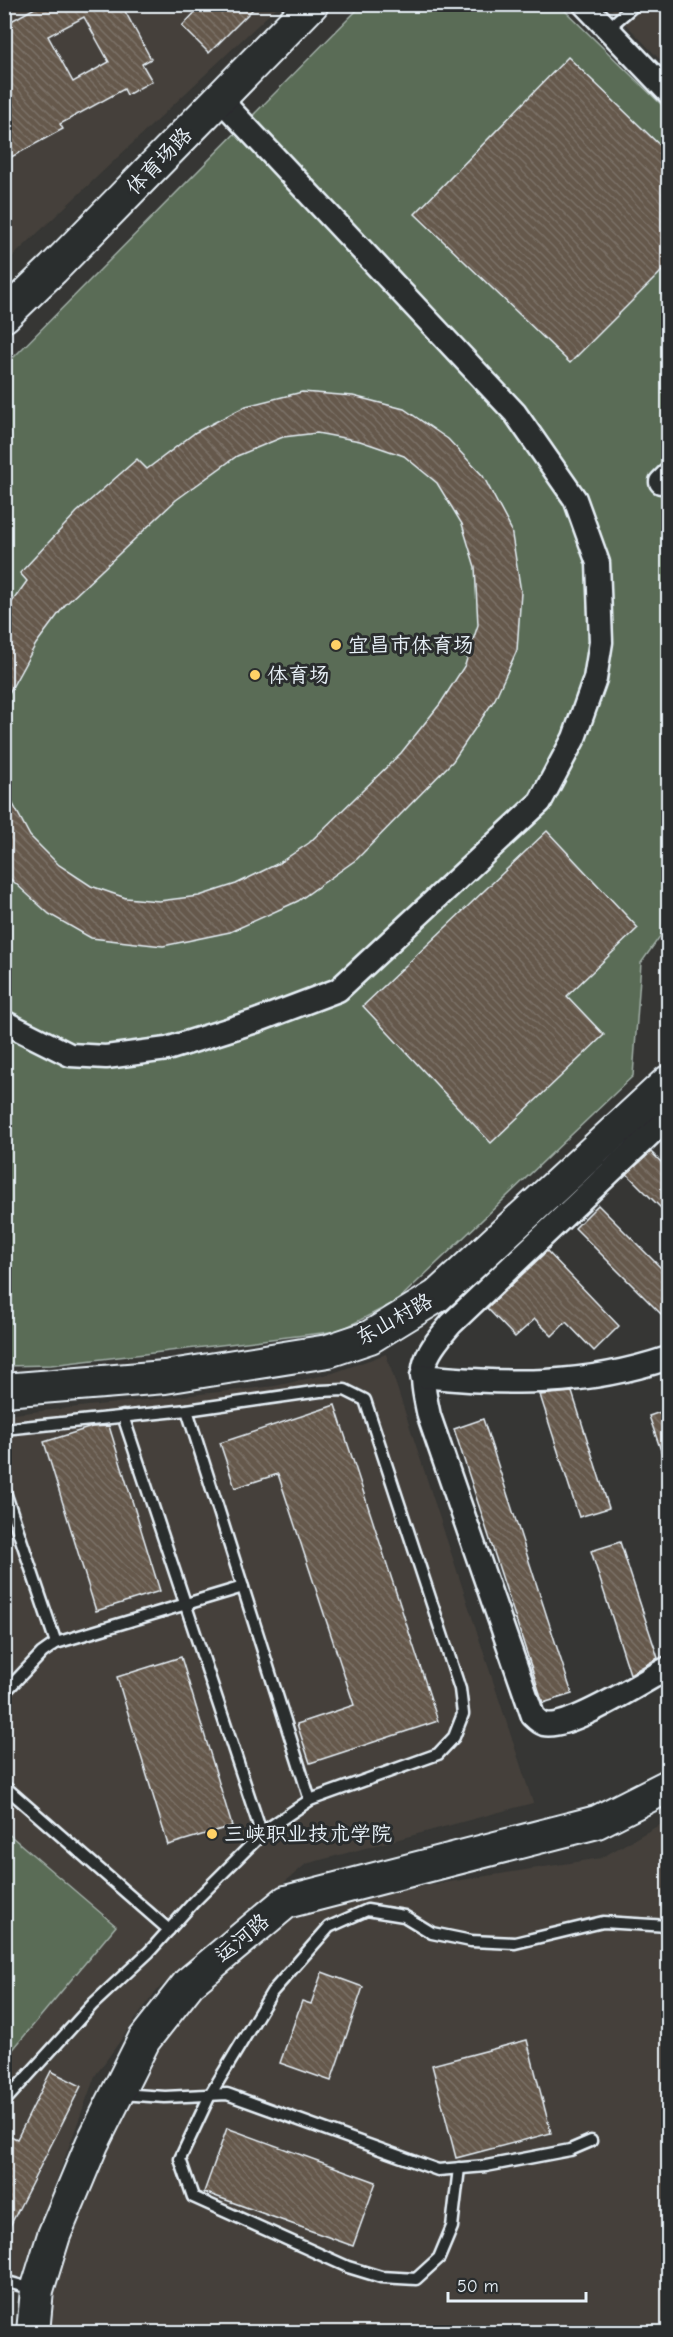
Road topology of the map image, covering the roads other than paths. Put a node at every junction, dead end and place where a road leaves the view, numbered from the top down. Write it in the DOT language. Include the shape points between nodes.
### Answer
graph roads {
  1 [pos="288,4"];
  2 [pos="312,4"];
  3 [pos="584,4"];
  4 [pos="636,4"];
  5 [pos="607,29"];
  6 [pos="669,92"];
  7 [pos="220,99"];
  8 [pos="4,289"];
  9 [pos="4,316"];
  10 [pos="4,1022"];
  11 [pos="669,1083"];
  12 [pos="669,1117"];
  13 [pos="669,1358"];
  14 [pos="422,1376"];
  15 [pos="4,1390"];
  16 [pos="187,1410"];
  17 [pos="123,1416"];
  18 [pos="4,1429"];
  19 [pos="4,1489"];
  20 [pos="243,1587"];
  21 [pos="185,1604"];
  22 [pos="56,1643"];
  23 [pos="669,1668"];
  24 [pos="4,1693"];
  25 [pos="4,1786"];
  26 [pos="669,1786"];
  27 [pos="310,1800"];
  28 [pos="262,1835"];
  29 [pos="669,1926"];
  30 [pos="169,1930"];
  31 [pos="117,2094"];
  32 [pos="210,2095"];
  33 [pos="4,2102"];
  34 [pos="591,2141"];
  35 [pos="459,2168"];
  36 [pos="4,2281"];
  37 [pos="37,2290"];
  38 [pos="33,2332"];
  1 -- 8 [label="street, 体育场路"];
  2 -- 7 [label="street, 体育场路"];
  3 -- 5 [label="street"];
  4 -- 5 [label="lane"];
  5 -- 6 [label="street"];
  7 -- 9 [label="street, 体育场路"];
  7 -- 10 [label="street" via="515,413 574,500 598,563 601,642 596,679 574,738 540,802 338,990 167,1049 106,1057 70,1055"];
  11 -- 15 [label="street, 东山村路" via="437,1296 370,1337 327,1351 165,1377"];
  12 -- 14 [label="street" via="451,1324 426,1358"];
  13 -- 14 [label="street" via="620,1373 546,1382 479,1382"];
  14 -- 23 [label="street" via="429,1416 533,1716 544,1724 560,1724"];
  16 -- 17 [label="lane"];
  16 -- 20 [label="lane"];
  16 -- 27 [label="lane" via="320,1391 345,1390 365,1400 460,1689 463,1714 454,1737 438,1754"];
  17 -- 18 [label="lane"];
  17 -- 21 [label="lane"];
  19 -- 22 [label="lane"];
  20 -- 21 [label="lane"];
  20 -- 27 [label="lane"];
  21 -- 22 [label="lane"];
  21 -- 28 [label="lane"];
  22 -- 24 [label="lane"];
  25 -- 30 [label="lane"];
  26 -- 31 [label="street, 运河路" via="597,1822 286,1902 189,1983 144,2040"];
  27 -- 28 [label="lane"];
  28 -- 30 [label="lane"];
  29 -- 32 [label="lane" via="603,1922 515,1943 471,1941 432,1933 404,1916 367,1910 329,1927 272,1992"];
  30 -- 33 [label="lane" via="93,2004"];
  31 -- 32 [label="lane"];
  31 -- 37 [label="street, 运河路" via="62,2215"];
  32 -- 35 [label="lane" via="227,2094 438,2170"];
  32 -- 35 [label="lane" via="180,2159 193,2197 359,2271 416,2280 439,2258 452,2227"];
  34 -- 35 [label="lane" via="570,2150"];
  36 -- 37 [label="lane"];
  37 -- 38 [label="street, 运河路"];
}
